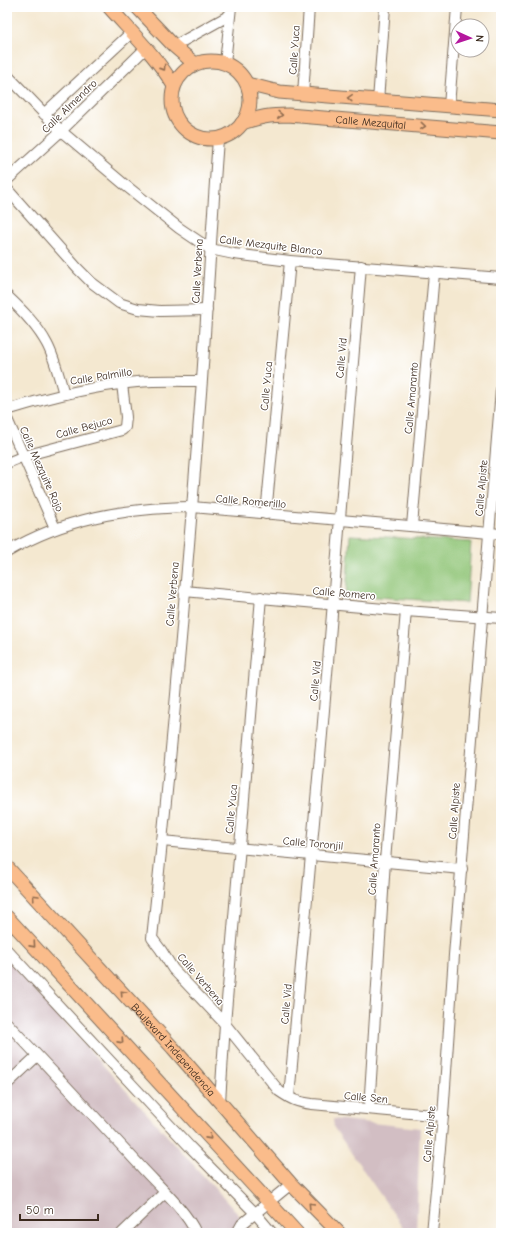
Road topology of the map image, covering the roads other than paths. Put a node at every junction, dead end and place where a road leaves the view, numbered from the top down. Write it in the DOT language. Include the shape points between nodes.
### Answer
graph roads {
  1 [pos="109,7"];
  2 [pos="137,7"];
  3 [pos="310,7"];
  4 [pos="385,7"];
  5 [pos="457,7"];
  6 [pos="231,11"];
  7 [pos="132,32"];
  8 [pos="174,46"];
  9 [pos="147,48"];
  10 [pos="225,63"];
  11 [pos="195,64"];
  12 [pos="8,77"];
  13 [pos="246,84"];
  14 [pos="174,86"];
  15 [pos="303,95"];
  16 [pos="378,100"];
  17 [pos="449,106"];
  18 [pos="501,110"];
  19 [pos="44,114"];
  20 [pos="242,123"];
  21 [pos="61,131"];
  22 [pos="501,133"];
  23 [pos="218,139"];
  24 [pos="7,180"];
  25 [pos="7,189"];
  26 [pos="210,249"];
  27 [pos="290,260"];
  28 [pos="361,266"];
  29 [pos="434,273"];
  30 [pos="501,278"];
  31 [pos="7,296"];
  32 [pos="207,310"];
  33 [pos="202,381"];
  34 [pos="122,384"];
  35 [pos="501,390"];
  36 [pos="64,394"];
  37 [pos="7,410"];
  38 [pos="7,419"];
  39 [pos="24,456"];
  40 [pos="7,463"];
  41 [pos="192,507"];
  42 [pos="266,514"];
  43 [pos="340,520"];
  44 [pos="412,526"];
  45 [pos="55,528"];
  46 [pos="489,533"];
  47 [pos="501,534"];
  48 [pos="7,552"];
  49 [pos="184,591"];
  50 [pos="261,597"];
  51 [pos="333,604"];
  52 [pos="406,611"];
  53 [pos="482,617"];
  54 [pos="501,618"];
  55 [pos="162,841"];
  56 [pos="239,848"];
  57 [pos="312,855"];
  58 [pos="385,861"];
  59 [pos="7,867"];
  60 [pos="462,869"];
  61 [pos="7,916"];
  62 [pos="7,950"];
  63 [pos="7,1024"];
  64 [pos="225,1024"];
  65 [pos="37,1056"];
  66 [pos="7,1084"];
  67 [pos="289,1097"];
  68 [pos="220,1102"];
  69 [pos="369,1109"];
  70 [pos="443,1116"];
  71 [pos="291,1184"];
  72 [pos="164,1193"];
  73 [pos="268,1202"];
  74 [pos="255,1213"];
  75 [pos="122,1233"];
  76 [pos="196,1233"];
  77 [pos="237,1233"];
  78 [pos="272,1233"];
  79 [pos="297,1233"];
  80 [pos="339,1233"];
  81 [pos="432,1233"];
  1 -- 7 [label="main road"];
  2 -- 8 [label="main road"];
  3 -- 15 [label="street, Calle Yuca"];
  4 -- 16 [label="street"];
  5 -- 17 [label="street"];
  6 -- 8 [label="street"];
  6 -- 10 [label="street"];
  7 -- 9 [label="main road"];
  7 -- 19 [label="street"];
  8 -- 11 [label="main road"];
  9 -- 14 [label="main road, one-way"];
  9 -- 21 [label="street, Calle Almendro"];
  10 -- 11 [label="main road" via="205,61"];
  10 -- 13 [label="main road" via="241,75"];
  11 -- 14 [label="main road" via="186,69"];
  12 -- 19 [label="street, Calle Mezquite Blanco"];
  13 -- 15 [label="main road, Calle Mezquital"];
  13 -- 20 [label="main road" via="250,97 248,111"];
  14 -- 23 [label="main road" via="174,113 181,125 191,134 204,139"];
  16 -- 15 [label="main road, Calle Mezquital, one-way"];
  16 -- 17 [label="main road, Calle Mezquital"];
  17 -- 18 [label="main road, Calle Mezquital"];
  19 -- 21 [label="street, Calle Mezquite Blanco"];
  20 -- 22 [label="main road, Calle Mezquital, one-way" via="261,116 288,115"];
  20 -- 23 [label="main road" via="227,136"];
  21 -- 24 [label="street, Calle Almendro"];
  21 -- 26 [label="street, Calle Mezquite Blanco" via="173,224"];
  23 -- 26 [label="street, Calle Verbena"];
  25 -- 32 [label="street" via="78,269 119,303 160,312"];
  26 -- 27 [label="street, Calle Mezquite Blanco"];
  26 -- 32 [label="street, Calle Verbena"];
  27 -- 28 [label="street, Calle Mezquite Blanco"];
  27 -- 42 [label="street, Calle Yuca"];
  28 -- 29 [label="street, Calle Mezquite Blanco"];
  28 -- 43 [label="street, Calle Vid"];
  29 -- 30 [label="street, Calle Mezquite Blanco"];
  29 -- 44 [label="street, Calle Amaranto"];
  31 -- 36 [label="street" via="37,328 47,344"];
  32 -- 33 [label="street, Calle Verbena"];
  33 -- 34 [label="street, Calle Palmillo"];
  33 -- 41 [label="street, Calle Verbena"];
  34 -- 36 [label="street, Calle Palmillo"];
  34 -- 39 [label="street, Calle Bejuco" via="126,416 125,427 122,430"];
  35 -- 46 [label="street, Calle Alpiste"];
  36 -- 37 [label="street, Calle Palmillo"];
  38 -- 39 [label="street, Calle Mezquite Rojo"];
  39 -- 40 [label="street, Calle Bejuco"];
  39 -- 45 [label="street, Calle Mezquite Rojo"];
  41 -- 42 [label="street, Calle Romerillo"];
  41 -- 45 [label="street, Calle Romerillo" via="99,515"];
  41 -- 49 [label="street, Calle Verbena"];
  42 -- 43 [label="street, Calle Romerillo"];
  43 -- 44 [label="street, Calle Romerillo"];
  43 -- 51 [label="street, Calle Vid"];
  44 -- 46 [label="street, Calle Romerillo"];
  45 -- 48 [label="street, Calle Romerillo"];
  46 -- 47 [label="street, Calle Romerillo"];
  46 -- 53 [label="street, Calle Alpiste"];
  49 -- 50 [label="street, Calle Romero"];
  49 -- 55 [label="street, Calle Verbena"];
  50 -- 51 [label="street, Calle Romero"];
  50 -- 56 [label="street, Calle Yuca"];
  51 -- 52 [label="street, Calle Romero"];
  51 -- 57 [label="street, Calle Vid"];
  52 -- 53 [label="street, Calle Romero"];
  52 -- 58 [label="street, Calle Amaranto"];
  53 -- 54 [label="street, Calle Romero"];
  53 -- 60 [label="street, Calle Alpiste"];
  55 -- 56 [label="street, Calle Toronjil"];
  55 -- 64 [label="street, Calle Verbena" via="152,938 173,969"];
  56 -- 57 [label="street, Calle Toronjil"];
  56 -- 64 [label="street, Calle Yuca"];
  57 -- 58 [label="street, Calle Toronjil"];
  57 -- 67 [label="street, Calle Vid"];
  58 -- 60 [label="street, Calle Toronjil"];
  58 -- 69 [label="street, Calle Amaranto"];
  68 -- 59 [label="main road, Boulevard Independencia, one-way"];
  60 -- 70 [label="street, Calle Alpiste"];
  61 -- 73 [label="main road, one-way"];
  62 -- 74 [label="street" via="190,1147"];
  63 -- 65 [label="street"];
  64 -- 67 [label="street, Calle Verbena" via="267,1077"];
  64 -- 68 [label="street, Calle Yuca"];
  65 -- 66 [label="street"];
  65 -- 72 [label="street"];
  67 -- 69 [label="street, Calle Sen" via="312,1104"];
  68 -- 71 [label="main road, Boulevard Independencia"];
  69 -- 70 [label="street, Calle Sen"];
  70 -- 81 [label="street, Calle Alpiste"];
  71 -- 73 [label="street"];
  80 -- 71 [label="main road, Boulevard Independencia, one-way"];
  72 -- 75 [label="street"];
  72 -- 76 [label="street" via="187,1218"];
  73 -- 74 [label="street"];
  73 -- 79 [label="main road"];
  74 -- 77 [label="street" via="242,1224"];
  74 -- 78 [label="street"];
}
